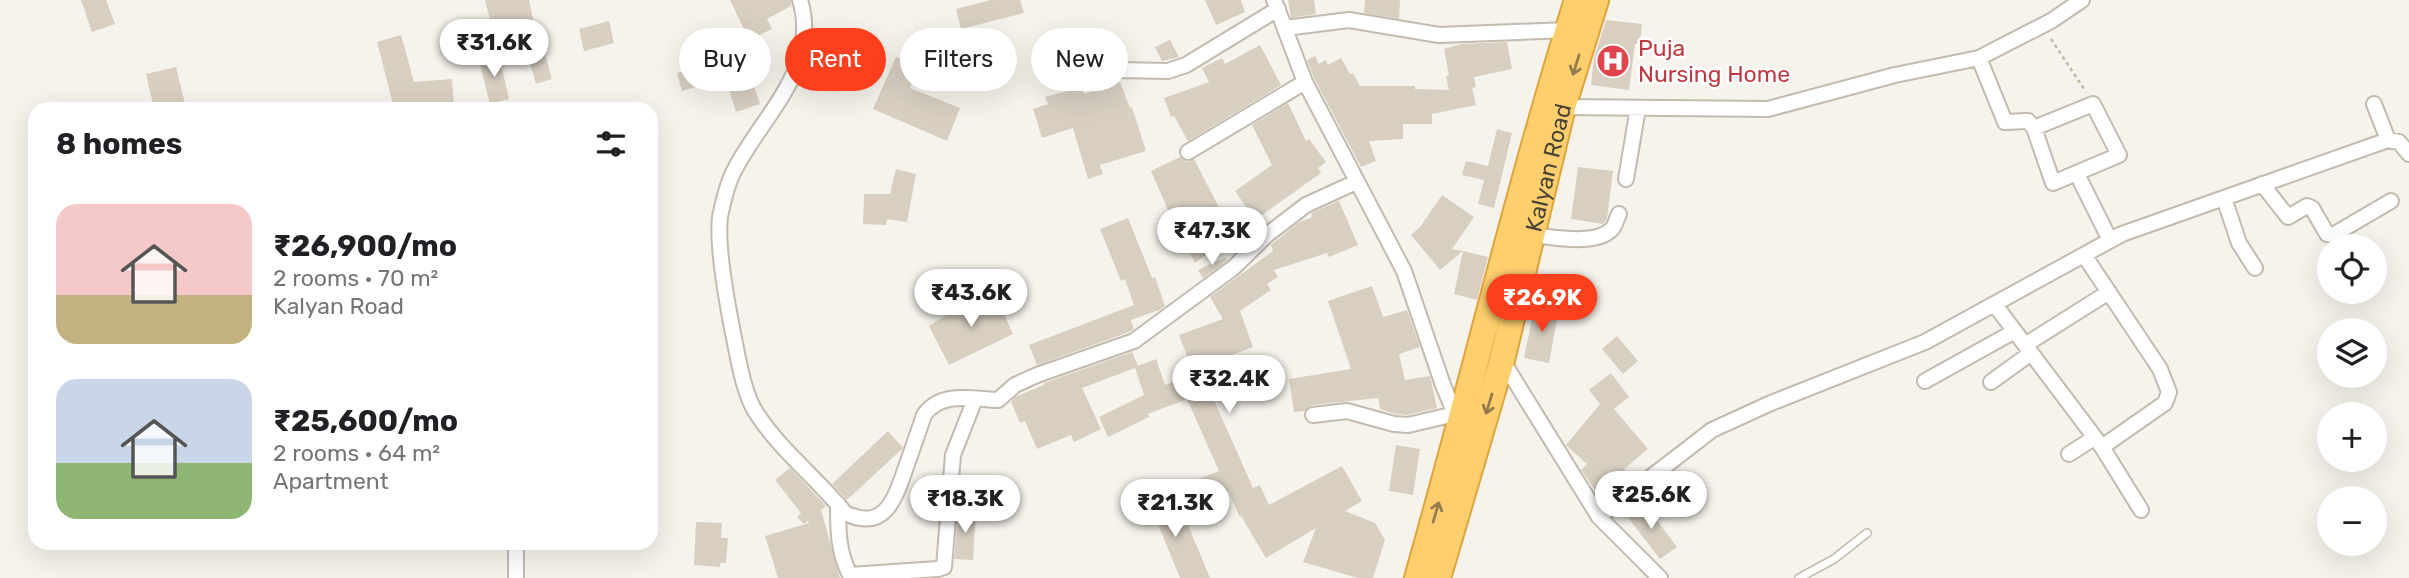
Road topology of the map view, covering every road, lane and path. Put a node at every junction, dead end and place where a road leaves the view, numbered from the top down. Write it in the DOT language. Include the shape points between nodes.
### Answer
graph roads {
  1 [pos="800,0"];
  2 [pos="1577,0"];
  3 [pos="1596,0"];
  4 [pos="2082,0"];
  5 [pos="1276,5"];
  6 [pos="1285,28"];
  7 [pos="1568,30"];
  8 [pos="2056,47"];
  9 [pos="1979,58"];
  10 [pos="1128,70"];
  11 [pos="1305,82"];
  12 [pos="2093,104"];
  13 [pos="2374,104"];
  14 [pos="1563,107"];
  15 [pos="1638,108"];
  16 [pos="2034,128"];
  17 [pos="2401,143"];
  18 [pos="1188,152"];
  19 [pos="1626,179"];
  20 [pos="1356,182"];
  21 [pos="2081,182"];
  22 [pos="2262,184"];
  23 [pos="2224,198"];
  24 [pos="2391,201"];
  25 [pos="1619,214"];
  26 [pos="1532,234"];
  27 [pos="2110,240"];
  28 [pos="2084,255"];
  29 [pos="2255,268"];
  30 [pos="2109,292"];
  31 [pos="1995,305"];
  32 [pos="2015,331"];
  33 [pos="2028,349"];
  34 [pos="1502,360"];
  35 [pos="1925,381"];
  36 [pos="1991,382"];
  37 [pos="975,399"];
  38 [pos="1314,415"];
  39 [pos="1457,420"];
  40 [pos="2098,443"];
  41 [pos="1476,448"];
  42 [pos="2069,454"];
  43 [pos="838,504"];
  44 [pos="2141,510"];
  45 [pos="1599,517"];
  46 [pos="1867,533"];
  47 [pos="516,552"];
  48 [pos="516,578"];
  49 [pos="1417,578"];
  50 [pos="1438,578"];
  51 [pos="1660,578"];
  52 [pos="1799,578"];
  1 -- 43 [label="street" via="804,11 802,51 790,86 734,170 720,214 722,260 740,367 755,412"];
  2 -- 7 [label="highway"];
  3 -- 14 [label="highway, Kalyan Road, one-way"];
  4 -- 9 [label="street"];
  5 -- 6 [label="street"];
  5 -- 10 [label="street" via="1186,65 1168,71"];
  6 -- 7 [label="street" via="1349,20 1439,35"];
  6 -- 11 [label="street"];
  7 -- 39 [label="highway"];
  8 -- 12 [label="path"];
  9 -- 15 [label="street" via="1768,109"];
  9 -- 16 [label="street" via="2005,122 2028,121"];
  11 -- 18 [label="street"];
  11 -- 20 [label="street"];
  12 -- 16 [label="street"];
  12 -- 16 [label="street" via="2119,155 2053,184"];
  13 -- 17 [label="street"];
  14 -- 15 [label="street"];
  14 -- 26 [label="highway, Kalyan Road"];
  15 -- 19 [label="street"];
  17 -- 22 [label="street"];
  20 -- 37 [label="street" via="1306,205 1233,268 1134,341 1015,385 998,400"];
  20 -- 39 [label="street" via="1404,271"];
  21 -- 27 [label="street"];
  22 -- 23 [label="street"];
  22 -- 24 [label="street" via="2288,217 2307,206 2327,234 2333,235"];
  23 -- 27 [label="street"];
  23 -- 29 [label="street" via="2239,243"];
  25 -- 26 [label="street" via="1613,229 1603,235 1578,240"];
  26 -- 34 [label="highway, Kalyan Road"];
  27 -- 28 [label="street"];
  28 -- 30 [label="street"];
  28 -- 31 [label="street"];
  30 -- 33 [label="street"];
  30 -- 40 [label="street" via="2160,369 2169,392 2165,403"];
  31 -- 32 [label="street"];
  31 -- 45 [label="street" via="1925,342 1712,430"];
  32 -- 33 [label="street"];
  32 -- 35 [label="street"];
  33 -- 36 [label="street"];
  33 -- 40 [label="street"];
  34 -- 41 [label="highway, Kalyan Road, one-way"];
  34 -- 45 [label="street"];
  37 -- 43 [label="street" via="944,399 930,407 895,498 885,512 872,519 856,519"];
  37 -- 43 [label="street" via="953,454 943,566 850,575 842,560"];
  38 -- 39 [label="street" via="1347,411 1408,425"];
  39 -- 41 [label="street"];
  49 -- 39 [label="highway, one-way"];
  40 -- 42 [label="street"];
  40 -- 44 [label="street"];
  41 -- 50 [label="highway, Kalyan Road"];
  45 -- 51 [label="street"];
  46 -- 52 [label="lane" via="1835,559"];
  47 -- 48 [label="street"];
}
